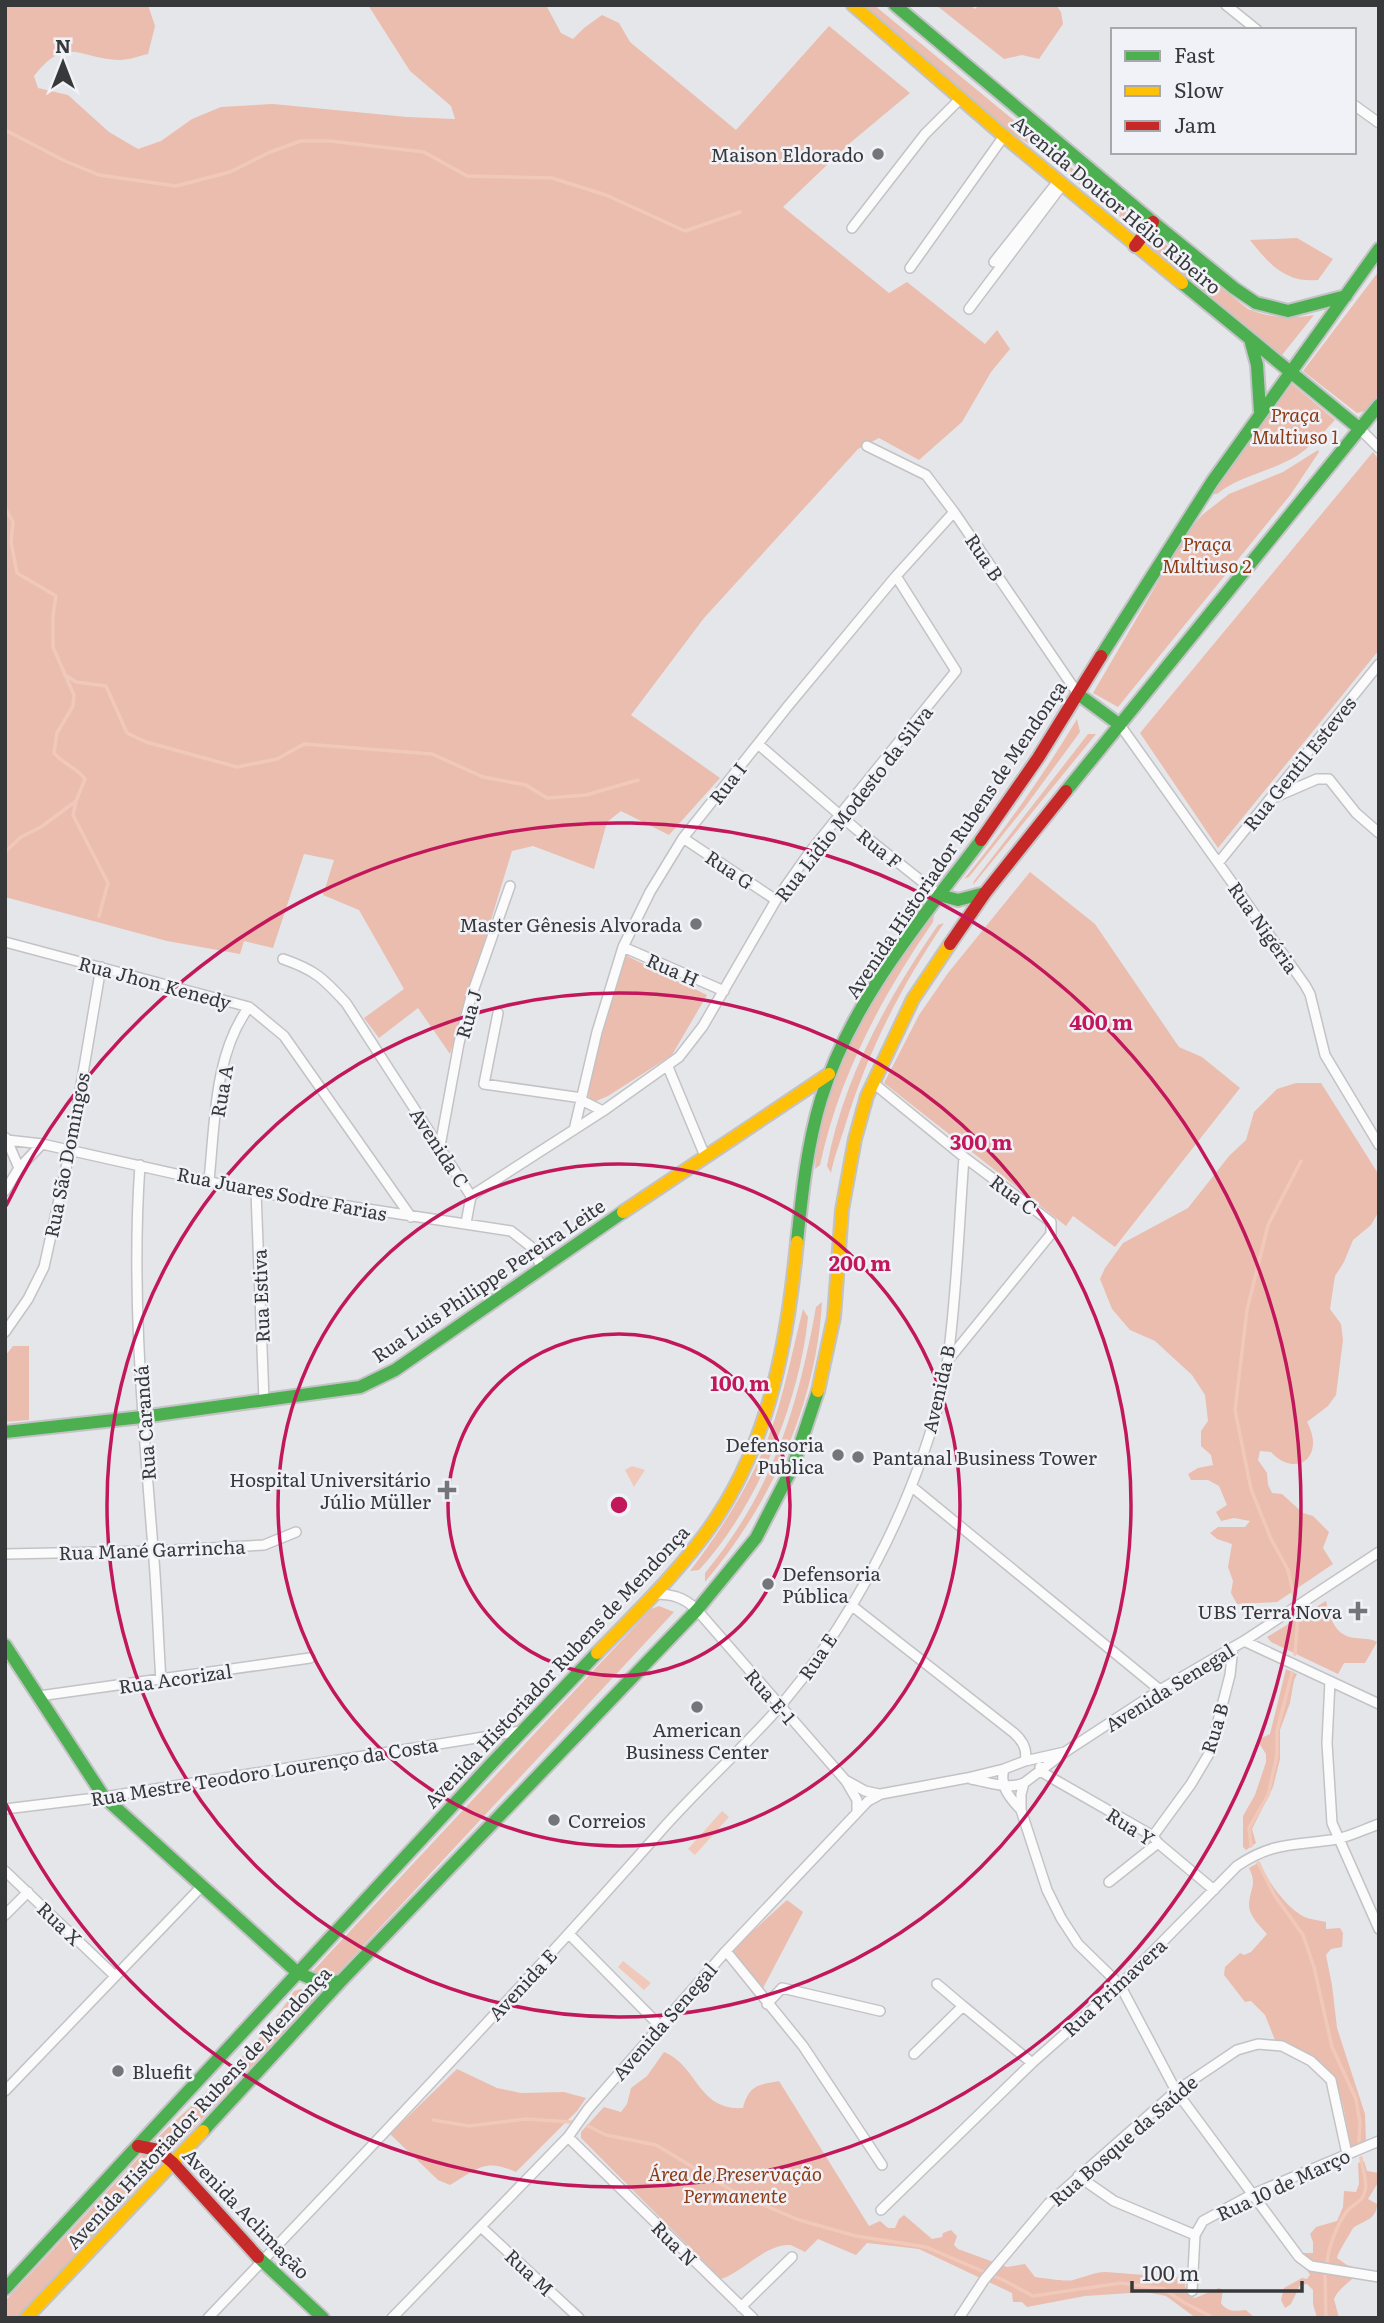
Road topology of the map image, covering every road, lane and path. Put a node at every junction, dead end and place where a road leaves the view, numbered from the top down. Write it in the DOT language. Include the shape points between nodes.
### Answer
graph roads {
  1 [pos="853,5"];
  2 [pos="895,5"];
  3 [pos="1226,5"];
  4 [pos="1255,28"];
  5 [pos="961,98"];
  6 [pos="1356,106"];
  7 [pos="1379,123"];
  8 [pos="1004,136"];
  9 [pos="1061,182"];
  10 [pos="1153,222"];
  11 [pos="852,228"];
  12 [pos="1135,246"];
  13 [pos="1379,249"];
  14 [pos="994,261"];
  15 [pos="910,268"];
  16 [pos="1346,296"];
  17 [pos="969,309"];
  18 [pos="1250,338"];
  19 [pos="1289,372"];
  20 [pos="1379,405"];
  21 [pos="1260,411"];
  22 [pos="1360,429"];
  23 [pos="867,446"];
  24 [pos="1379,448"];
  25 [pos="954,512"];
  26 [pos="896,576"];
  27 [pos="1379,664"];
  28 [pos="1078,694"];
  29 [pos="1120,725"];
  30 [pos="758,744"];
  31 [pos="1271,799"];
  32 [pos="841,816"];
  33 [pos="1379,833"];
  34 [pos="683,838"];
  35 [pos="1219,862"];
  36 [pos="510,886"];
  37 [pos="985,894"];
  38 [pos="940,895"];
  39 [pos="776,900"];
  40 [pos="5,942"];
  41 [pos="623,947"];
  42 [pos="282,959"];
  43 [pos="101,967"];
  44 [pos="724,991"];
  45 [pos="249,1007"];
  46 [pos="498,1013"];
  47 [pos="668,1067"];
  48 [pos="829,1074"];
  49 [pos="872,1082"];
  50 [pos="581,1099"];
  51 [pos="603,1111"];
  52 [pos="574,1130"];
  53 [pos="6,1138"];
  54 [pos="42,1144"];
  55 [pos="1379,1145"];
  56 [pos="440,1146"];
  57 [pos="70,1150"];
  58 [pos="705,1156"];
  59 [pos="964,1157"];
  60 [pos="140,1165"];
  61 [pos="19,1168"];
  62 [pos="209,1180"];
  63 [pos="5,1191"];
  64 [pos="256,1192"];
  65 [pos="471,1196"];
  66 [pos="411,1217"];
  67 [pos="466,1223"];
  68 [pos="542,1267"];
  69 [pos="5,1332"];
  70 [pos="948,1360"];
  71 [pos="264,1399"];
  72 [pos="142,1417"];
  73 [pos="5,1432"];
  74 [pos="911,1486"];
  75 [pos="296,1532"];
  76 [pos="154,1551"];
  77 [pos="1379,1552"];
  78 [pos="5,1554"];
  79 [pos="654,1594"];
  80 [pos="851,1605"];
  81 [pos="697,1610"];
  82 [pos="1244,1640"];
  83 [pos="5,1645"];
  84 [pos="1233,1647"];
  85 [pos="310,1658"];
  86 [pos="161,1681"];
  87 [pos="1330,1681"];
  88 [pos="1160,1690"];
  89 [pos="39,1696"];
  90 [pos="1379,1704"];
  91 [pos="781,1705"];
  92 [pos="523,1731"];
  93 [pos="1065,1752"];
  94 [pos="1038,1758"];
  95 [pos="1025,1760"];
  96 [pos="1003,1769"];
  97 [pos="1042,1772"];
  98 [pos="967,1778"];
  99 [pos="846,1781"];
  100 [pos="1024,1783"];
  101 [pos="1003,1786"];
  102 [pos="881,1794"];
  103 [pos="104,1797"];
  104 [pos="5,1809"];
  105 [pos="1021,1810"];
  106 [pos="856,1813"];
  107 [pos="1379,1824"];
  108 [pos="1339,1838"];
  109 [pos="1156,1839"];
  110 [pos="5,1871"];
  111 [pos="1109,1882"];
  112 [pos="203,1885"];
  113 [pos="1214,1890"];
  114 [pos="28,1892"];
  115 [pos="5,1915"];
  116 [pos="1378,1922"];
  117 [pos="569,1934"];
  118 [pos="726,1951"];
  119 [pos="298,1973"];
  120 [pos="115,1976"];
  121 [pos="341,1981"];
  122 [pos="937,1984"];
  123 [pos="1120,1985"];
  124 [pos="767,2004"];
  125 [pos="963,2006"];
  126 [pos="880,2011"];
  127 [pos="660,2026"];
  128 [pos="914,2054"];
  129 [pos="1032,2063"];
  130 [pos="5,2091"];
  131 [pos="1176,2091"];
  132 [pos="568,2137"];
  133 [pos="1379,2141"];
  134 [pos="138,2146"];
  135 [pos="1347,2154"];
  136 [pos="173,2163"];
  137 [pos="882,2165"];
  138 [pos="1078,2176"];
  139 [pos="1253,2194"];
  140 [pos="881,2210"];
  141 [pos="481,2227"];
  142 [pos="1195,2235"];
  143 [pos="792,2257"];
  144 [pos="262,2261"];
  145 [pos="1379,2277"];
  146 [pos="5,2289"];
  147 [pos="1192,2291"];
  148 [pos="740,2307"];
  149 [pos="26,2318"];
  150 [pos="208,2318"];
  151 [pos="323,2318"];
  152 [pos="392,2318"];
  153 [pos="579,2318"];
  154 [pos="752,2318"];
  155 [pos="959,2318"];
  1 -- 5 [label="main road, Avenida Doutor Hélio Ribeiro"];
  2 -- 10 [label="main road, Avenida Doutor Hélio Ribeiro"];
  3 -- 4 [label="street"];
  5 -- 8 [label="main road, Avenida Doutor Hélio Ribeiro"];
  5 -- 11 [label="street" via="925,134"];
  6 -- 7 [label="street"];
  8 -- 9 [label="main road, Avenida Doutor Hélio Ribeiro"];
  8 -- 15 [label="street"];
  9 -- 12 [label="main road, Avenida Doutor Hélio Ribeiro"];
  9 -- 14 [label="street"];
  9 -- 17 [label="street"];
  10 -- 12 [label="main road"];
  10 -- 16 [label="main road, Avenida Doutor Hélio Ribeiro" via="1256,303 1288,311"];
  12 -- 18 [label="main road, Avenida Doutor Hélio Ribeiro"];
  13 -- 16 [label="main road, Avenida Historiador Rubens de Mendonça"];
  16 -- 19 [label="main road, Avenida Historiador Rubens de Mendonça"];
  18 -- 19 [label="main road, Avenida Doutor Hélio Ribeiro"];
  18 -- 21 [label="main road"];
  19 -- 21 [label="main road, Avenida Historiador Rubens de Mendonça"];
  19 -- 22 [label="main road, Avenida Doutor Hélio Ribeiro"];
  20 -- 22 [label="main road, Avenida Historiador Rubens de Mendonça"];
  21 -- 28 [label="main road, Avenida Historiador Rubens de Mendonça"];
  22 -- 24 [label="street"];
  22 -- 29 [label="main road, Avenida Historiador Rubens de Mendonça"];
  23 -- 25 [label="street, Rua B" via="926,475"];
  25 -- 26 [label="street, Rua I"];
  25 -- 28 [label="street, Rua B"];
  26 -- 30 [label="street, Rua I"];
  26 -- 32 [label="street, Rua Lidio Modesto da Silva" via="956,671"];
  27 -- 31 [label="street, Rua Gentil Esteves"];
  28 -- 29 [label="main road"];
  28 -- 38 [label="main road, Avenida Historiador Rubens de Mendonça" via="1005,807"];
  29 -- 35 [label="street, Rua Nigéria"];
  29 -- 37 [label="main road, Avenida Historiador Rubens de Mendonça"];
  30 -- 32 [label="street, Rua F"];
  30 -- 34 [label="street, Rua I"];
  31 -- 33 [label="street" via="1317,779 1329,779"];
  31 -- 35 [label="street, Rua Gentil Esteves"];
  32 -- 38 [label="street, Rua F"];
  32 -- 39 [label="street, Rua Lidio Modesto da Silva"];
  34 -- 39 [label="street, Rua G"];
  34 -- 41 [label="street, Rua I"];
  35 -- 55 [label="street, Rua Nigéria" via="1305,985 1325,1055"];
  36 -- 56 [label="street, Rua J" via="471,998"];
  37 -- 38 [label="main road" via="958,900"];
  37 -- 49 [label="main road, Avenida Historiador Rubens de Mendonça" via="913,999"];
  38 -- 48 [label="main road, Avenida Historiador Rubens de Mendonça" via="879,980"];
  39 -- 44 [label="street, Rua Lidio Modesto da Silva"];
  40 -- 43 [label="street, Rua Jhon Kenedy"];
  41 -- 44 [label="street, Rua H"];
  41 -- 50 [label="street, Rua I"];
  42 -- 56 [label="street, Avenida C" via="322,977 346,1003"];
  43 -- 45 [label="street, Rua Jhon Kenedy"];
  43 -- 57 [label="street, Rua São Domingos"];
  44 -- 47 [label="street, Rua Lidio Modesto da Silva" via="703,1026"];
  45 -- 62 [label="street, Rua A" via="237,1024 220,1078"];
  45 -- 66 [label="street, Rua Jhon Kenedy" via="284,1036"];
  46 -- 50 [label="street" via="484,1084"];
  47 -- 51 [label="street, Avenida C"];
  47 -- 58 [label="street"];
  48 -- 58 [label="main road, Rua Luis Philippe Pereira Leite"];
  48 -- 79 [label="main road, Avenida Historiador Rubens de Mendonça" via="809,1148 794,1279 762,1421 731,1494 713,1523"];
  49 -- 59 [label="street, Rua C"];
  49 -- 81 [label="main road, Avenida Historiador Rubens de Mendonça" via="849,1170 830,1345 815,1403 770,1513 747,1551"];
  50 -- 51 [label="street"];
  50 -- 52 [label="street, Rua I"];
  51 -- 52 [label="street, Avenida C"];
  52 -- 65 [label="street, Avenida C"];
  53 -- 54 [label="street, Rua Juares Sodre Farias"];
  53 -- 61 [label="street"];
  54 -- 57 [label="street, Rua Juares Sodre Farias"];
  54 -- 61 [label="street"];
  56 -- 65 [label="street, Avenida C"];
  57 -- 60 [label="street, Rua Juares Sodre Farias"];
  57 -- 69 [label="street, Rua São Domingos" via="44,1267"];
  58 -- 68 [label="main road, Rua Luis Philippe Pereira Leite"];
  59 -- 70 [label="street, Avenida B"];
  59 -- 70 [label="street, Rua C" via="1051,1222 1052,1228"];
  60 -- 62 [label="street, Rua Juares Sodre Farias"];
  60 -- 72 [label="street, Rua Carandá" via="136,1225"];
  61 -- 63 [label="street"];
  62 -- 64 [label="street, Rua Juares Sodre Farias"];
  64 -- 66 [label="street, Rua Juares Sodre Farias"];
  64 -- 71 [label="street, Rua Estiva"];
  65 -- 67 [label="street"];
  66 -- 67 [label="street, Rua Juares Sodre Farias"];
  67 -- 68 [label="street, Rua Juares Sodre Farias" via="511,1231 530,1246"];
  68 -- 71 [label="main road, Rua Luis Philippe Pereira Leite" via="395,1370 360,1387"];
  70 -- 74 [label="street, Avenida B"];
  71 -- 72 [label="main road, Rua Luis Philippe Pereira Leite"];
  72 -- 73 [label="main road, Rua Luis Philippe Pereira Leite"];
  72 -- 76 [label="street, Rua Carandá"];
  74 -- 80 [label="street, Avenida B"];
  74 -- 88 [label="street"];
  75 -- 76 [label="street, Rua Mané Garrincha" via="264,1545"];
  76 -- 78 [label="street, Rua Mané Garrincha"];
  76 -- 86 [label="street, Rua Carandá"];
  77 -- 82 [label="street, Avenida Senegal"];
  79 -- 81 [label="street" via="674,1595"];
  79 -- 92 [label="main road, Avenida Historiador Rubens de Mendonça"];
  80 -- 91 [label="street, Rua E"];
  80 -- 95 [label="street" via="1018,1737 1026,1751"];
  81 -- 91 [label="street, Rua E-1"];
  81 -- 121 [label="main road, Avenida Historiador Rubens de Mendonça"];
  82 -- 84 [label="street, Avenida Senegal"];
  82 -- 87 [label="street"];
  83 -- 89 [label="main road"];
  84 -- 88 [label="street, Avenida Senegal"];
  84 -- 109 [label="street, Rua B" via="1210,1752"];
  85 -- 86 [label="street, Rua Acorizal"];
  86 -- 89 [label="street, Rua Acorizal"];
  87 -- 90 [label="street"];
  87 -- 108 [label="street" via="1327,1781 1332,1823"];
  88 -- 93 [label="street, Avenida Senegal"];
  89 -- 103 [label="main road"];
  91 -- 99 [label="street, Rua E-1"];
  91 -- 117 [label="street, Avenida E"];
  92 -- 103 [label="street, Rua Mestre Teodoro Lourenço da Costa"];
  92 -- 119 [label="main road, Avenida Historiador Rubens de Mendonça"];
  93 -- 94 [label="street, Avenida Senegal"];
  93 -- 97 [label="street, Avenida Senegal"];
  94 -- 95 [label="street, Avenida Senegal"];
  94 -- 97 [label="street"];
  95 -- 96 [label="street, Avenida Senegal"];
  96 -- 98 [label="street, Avenida Senegal"];
  96 -- 101 [label="street"];
  97 -- 100 [label="street, Avenida Senegal"];
  97 -- 109 [label="street, Rua Y"];
  98 -- 101 [label="street, Avenida Senegal"];
  98 -- 102 [label="street, Avenida Senegal"];
  99 -- 102 [label="street, Rua E-1"];
  99 -- 106 [label="street, Rua E-1" via="857,1800"];
  100 -- 101 [label="street, Avenida Senegal"];
  100 -- 105 [label="street"];
  101 -- 105 [label="street"];
  102 -- 106 [label="street, Avenida Senegal"];
  103 -- 104 [label="street, Rua Mestre Teodoro Lourenço da Costa"];
  103 -- 112 [label="main road"];
  105 -- 123 [label="street" via="1060,1917 1078,1944"];
  106 -- 118 [label="street, Avenida Senegal"];
  107 -- 108 [label="street, Rua Primavera"];
  108 -- 113 [label="street, Rua Primavera" via="1272,1847 1237,1866"];
  108 -- 116 [label="street"];
  109 -- 111 [label="street, Rua B"];
  109 -- 113 [label="street, Rua Y"];
  110 -- 114 [label="street, Rua X"];
  112 -- 119 [label="main road"];
  112 -- 120 [label="street"];
  113 -- 123 [label="street, Rua Primavera"];
  114 -- 115 [label="street"];
  114 -- 120 [label="street, Rua X"];
  117 -- 127 [label="street"];
  117 -- 144 [label="street, Avenida E"];
  118 -- 124 [label="street"];
  118 -- 127 [label="street, Avenida Senegal"];
  119 -- 121 [label="main road" via="324,1984"];
  119 -- 134 [label="main road, Avenida Historiador Rubens de Mendonça"];
  120 -- 130 [label="street"];
  121 -- 136 [label="main road, Avenida Historiador Rubens de Mendonça"];
  122 -- 125 [label="street"];
  123 -- 129 [label="street, Rua Primavera"];
  123 -- 131 [label="street"];
  124 -- 126 [label="street" via="782,1987"];
  124 -- 137 [label="street" via="803,2046"];
  125 -- 128 [label="street"];
  125 -- 129 [label="street"];
  127 -- 132 [label="street, Avenida Senegal"];
  129 -- 140 [label="street, Rua Primavera"];
  131 -- 135 [label="street, Rua Bosque da Saúde" via="1237,2050 1258,2044 1282,2046 1311,2061 1331,2080"];
  131 -- 138 [label="street, Rua Bosque da Saúde"];
  131 -- 139 [label="street"];
  132 -- 141 [label="street, Avenida Senegal"];
  132 -- 148 [label="street, Rua N"];
  133 -- 135 [label="street, Rua 10 de Março"];
  134 -- 136 [label="main road, Avenida Aclimação" via="158,2150"];
  134 -- 146 [label="main road, Avenida Historiador Rubens de Mendonça"];
  135 -- 139 [label="street, Rua 10 de Março"];
  136 -- 144 [label="main road, Avenida Aclimação"];
  136 -- 149 [label="main road, Avenida Historiador Rubens de Mendonça"];
  138 -- 142 [label="street" via="1114,2201"];
  138 -- 155 [label="street, Rua Bosque da Saúde" via="998,2263"];
  139 -- 142 [label="street, Rua 10 de Março" via="1203,2221"];
  139 -- 145 [label="street" via="1299,2257 1311,2266"];
  141 -- 152 [label="street, Avenida Senegal"];
  141 -- 153 [label="street, Rua M"];
  142 -- 147 [label="street"];
  143 -- 148 [label="street"];
  144 -- 150 [label="street"];
  144 -- 151 [label="main road, Avenida Aclimação"];
  148 -- 154 [label="street, Rua N"];
}
